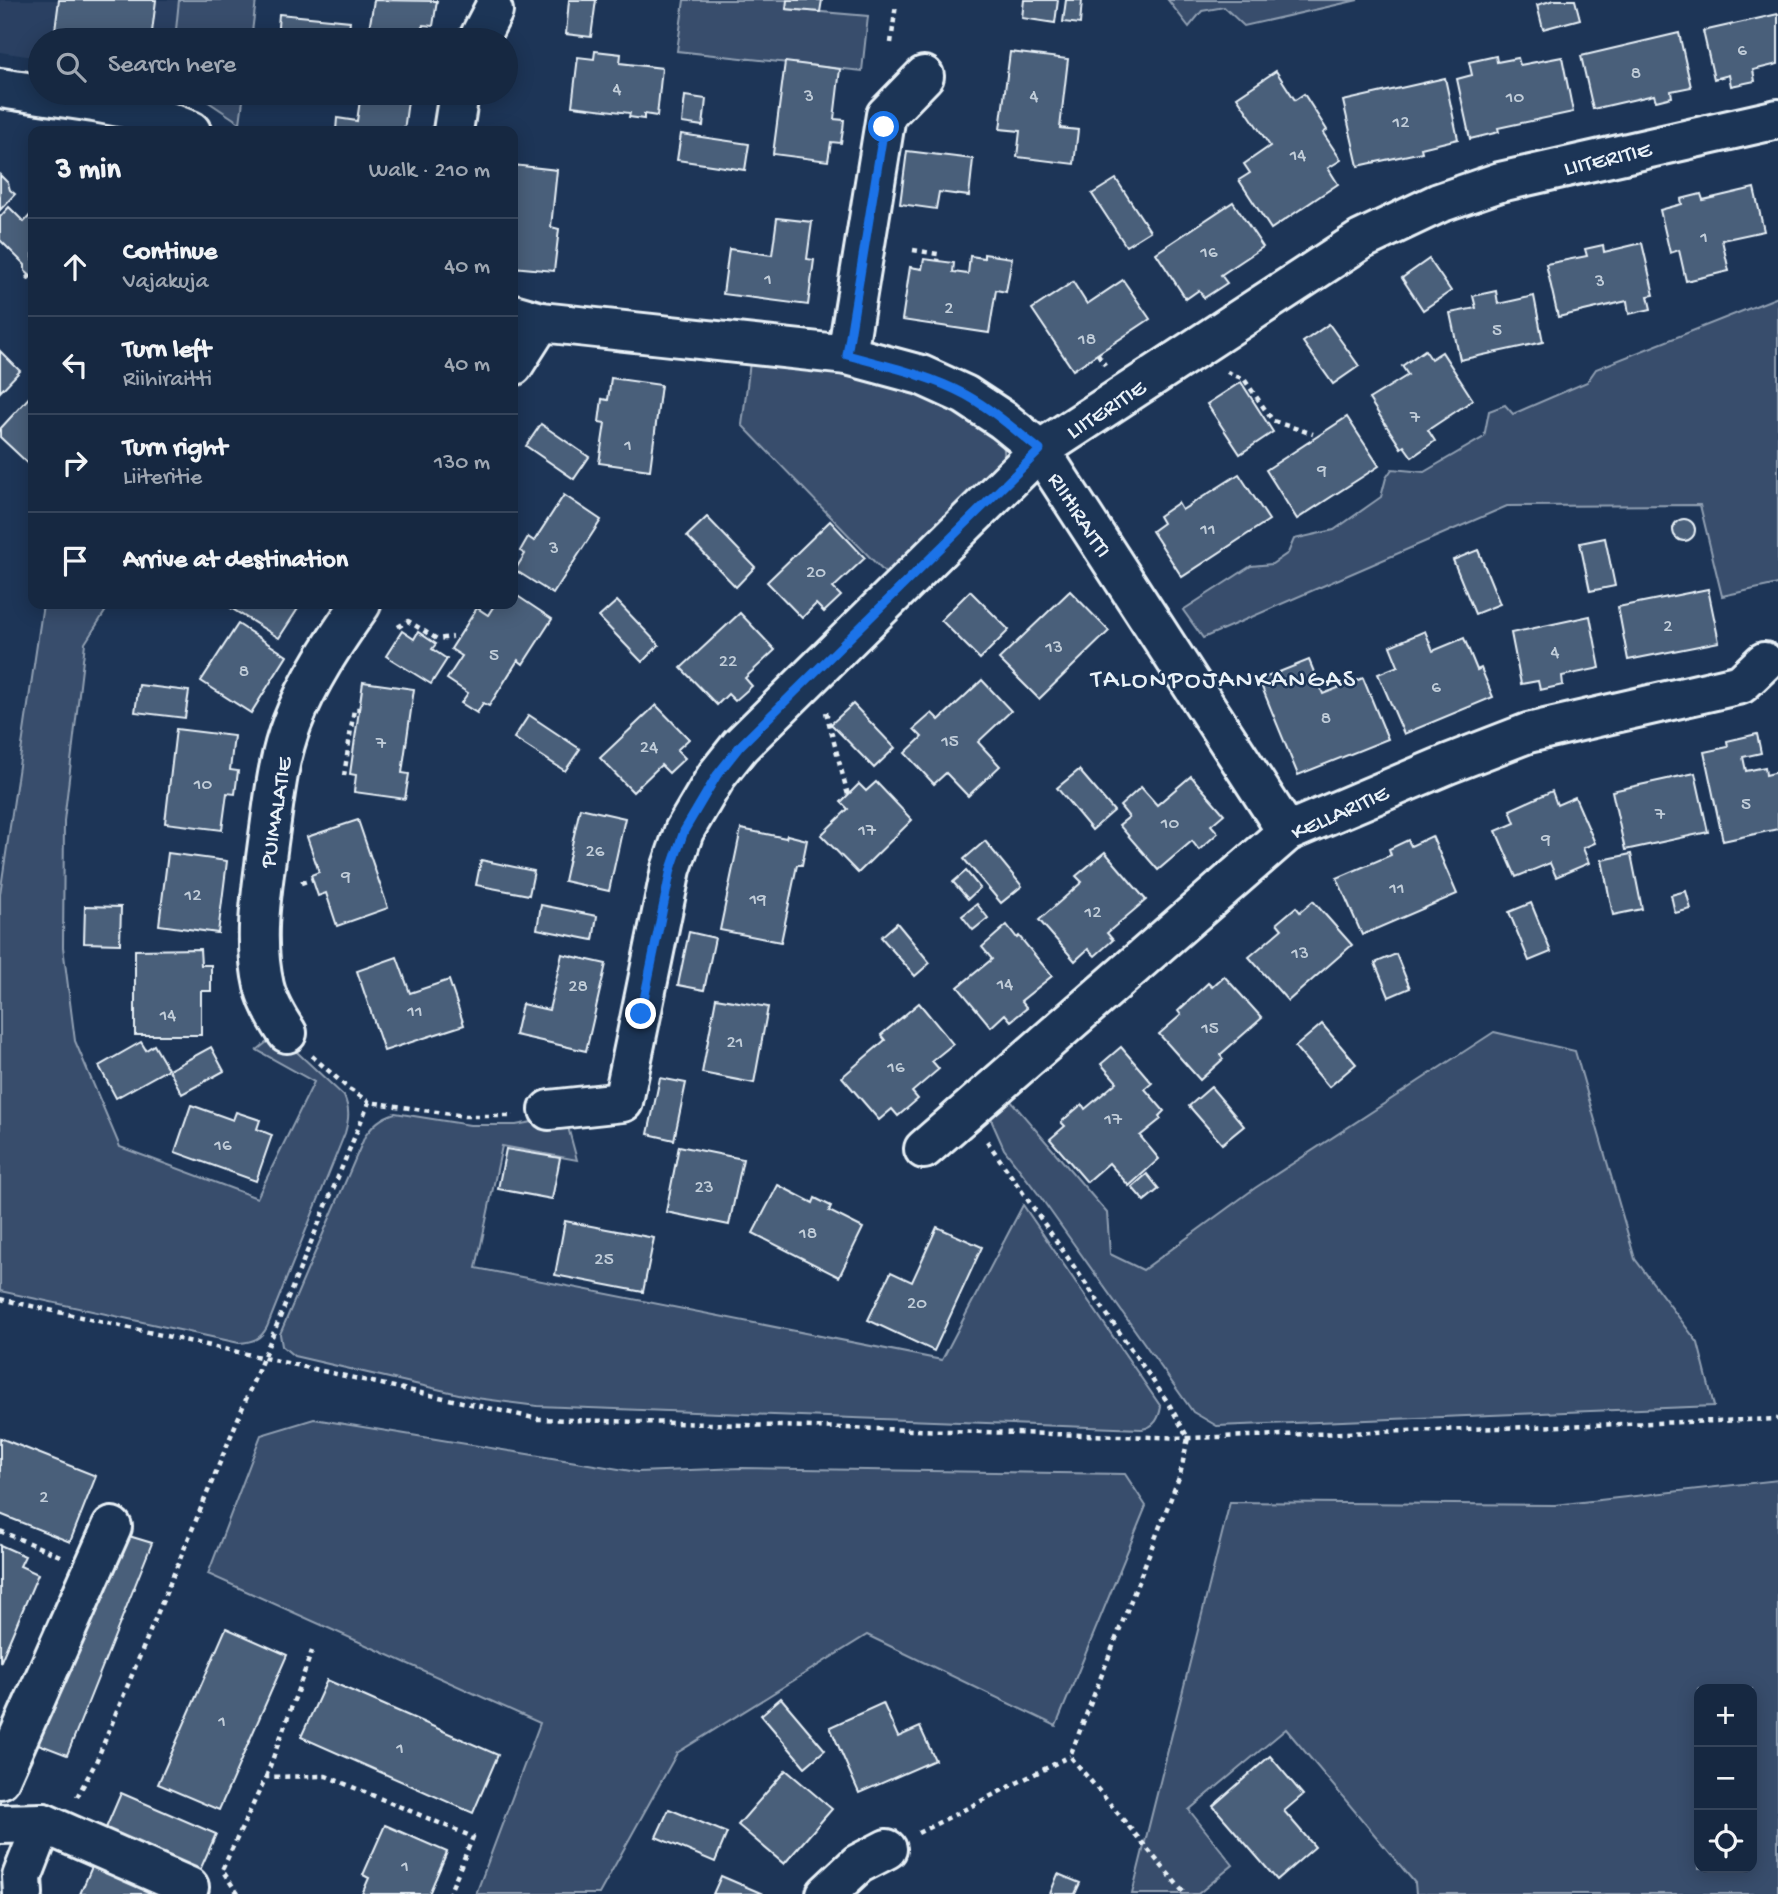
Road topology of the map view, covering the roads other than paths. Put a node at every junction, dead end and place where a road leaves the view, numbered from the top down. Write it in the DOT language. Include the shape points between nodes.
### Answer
graph roads {
  1 [pos="924,76"];
  2 [pos="0,89"];
  3 [pos="28,93"];
  4 [pos="110,105"];
  5 [pos="457,105"];
  6 [pos="1778,119"];
  7 [pos="178,126"];
  8 [pos="454,126"];
  9 [pos="527,318"];
  10 [pos="518,349"];
  11 [pos="847,355"];
  12 [pos="1040,450"];
  13 [pos="358,609"];
  14 [pos="1764,662"];
  15 [pos="1287,832"];
  16 [pos="287,1033"];
  17 [pos="549,1111"];
  18 [pos="924,1149"];
  19 [pos="112,1527"];
  20 [pos="0,1779"];
  21 [pos="43,1823"];
  22 [pos="0,1824"];
  23 [pos="887,1849"];
  24 [pos="189,1887"];
  25 [pos="23,1894"];
  26 [pos="826,1894"];
  1 -- 11 [label="street" via="886,115"];
  2 -- 3 [label="street"];
  4 -- 7 [label="street"];
  5 -- 8 [label="street"];
  6 -- 12 [label="street, LIITERITIE" via="1500,182 1439,203 1362,240"];
  9 -- 10 [label="street"];
  9 -- 11 [label="street, RIIHIRAITTI"];
  11 -- 12 [label="street, RIIHIRAITTI" via="921,375 965,395"];
  12 -- 15 [label="street, RIIHIRAITTI"];
  12 -- 17 [label="street, LIITERITIE" via="740,746 717,775 684,831 671,869 623,1102"];
  13 -- 16 [label="street, PUIMALATIE" via="314,676 278,765 258,921 259,957 272,1010"];
  14 -- 15 [label="street, KELLARITIE" via="1741,684 1528,733"];
  15 -- 18 [label="street, KELLARITIE"];
  19 -- 20 [label="street"];
  21 -- 22 [label="street"];
  21 -- 24 [label="street"];
  21 -- 25 [label="street" via="22,1877"];
  23 -- 26 [label="street" via="858,1864"];
}
